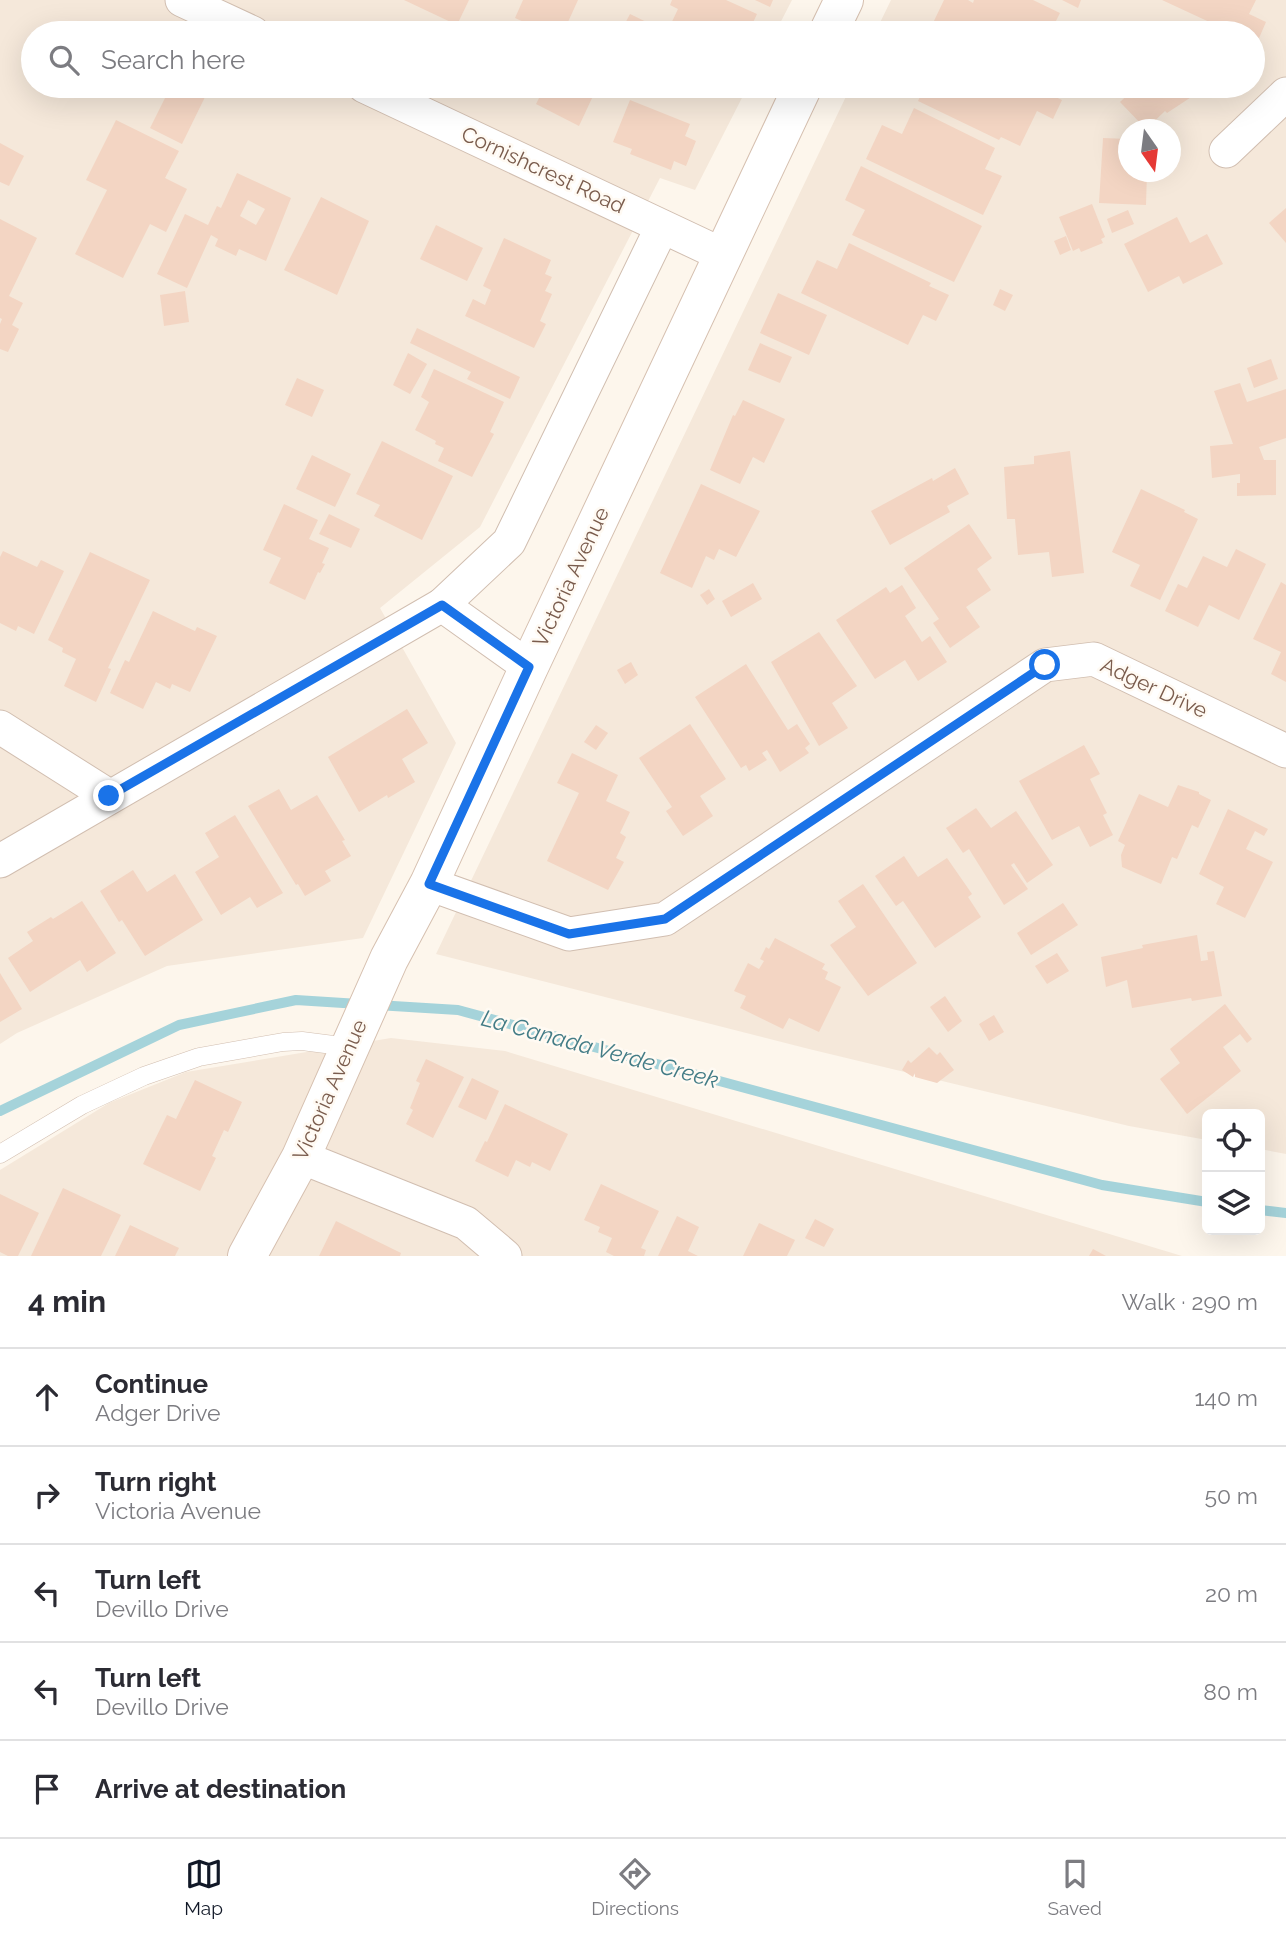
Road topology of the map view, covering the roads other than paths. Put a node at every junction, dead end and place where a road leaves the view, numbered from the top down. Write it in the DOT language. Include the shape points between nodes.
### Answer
graph roads {
  1 [pos="182,0"];
  2 [pos="844,0"];
  3 [pos="227,21"];
  4 [pos="834,21"];
  5 [pos="1286,94"];
  6 [pos="389,98"];
  7 [pos="797,98"];
  8 [pos="1226,151"];
  9 [pos="662,227"];
  10 [pos="723,255"];
  11 [pos="442,605"];
  12 [pos="529,667"];
  13 [pos="0,727"];
  14 [pos="1286,751"];
  15 [pos="109,796"];
  16 [pos="0,861"];
  17 [pos="429,884"];
  18 [pos="351,1041"];
  19 [pos="0,1154"];
  20 [pos="301,1157"];
  21 [pos="247,1256"];
  22 [pos="505,1256"];
  1 -- 3 [label="street"];
  2 -- 4 [label="street"];
  5 -- 8 [label="street"];
  6 -- 9 [label="street, Cornishcrest Road"];
  7 -- 10 [label="street, Victoria Avenue"];
  9 -- 10 [label="street, Cornishcrest Road"];
  9 -- 11 [label="street" via="509,541"];
  10 -- 12 [label="street, Victoria Avenue"];
  11 -- 12 [label="street"];
  11 -- 15 [label="street"];
  12 -- 17 [label="street, Victoria Avenue"];
  13 -- 15 [label="street"];
  14 -- 17 [label="street, Adger Drive" via="1094,659 1045,665 665,919 569,934"];
  15 -- 16 [label="street"];
  17 -- 18 [label="street, Victoria Avenue"];
  18 -- 19 [label="lane" via="283,1042 199,1058 144,1076 82,1105"];
  18 -- 20 [label="street, Victoria Avenue"];
  20 -- 21 [label="street, Victoria Avenue"];
  20 -- 22 [label="street" via="466,1223"];
}
